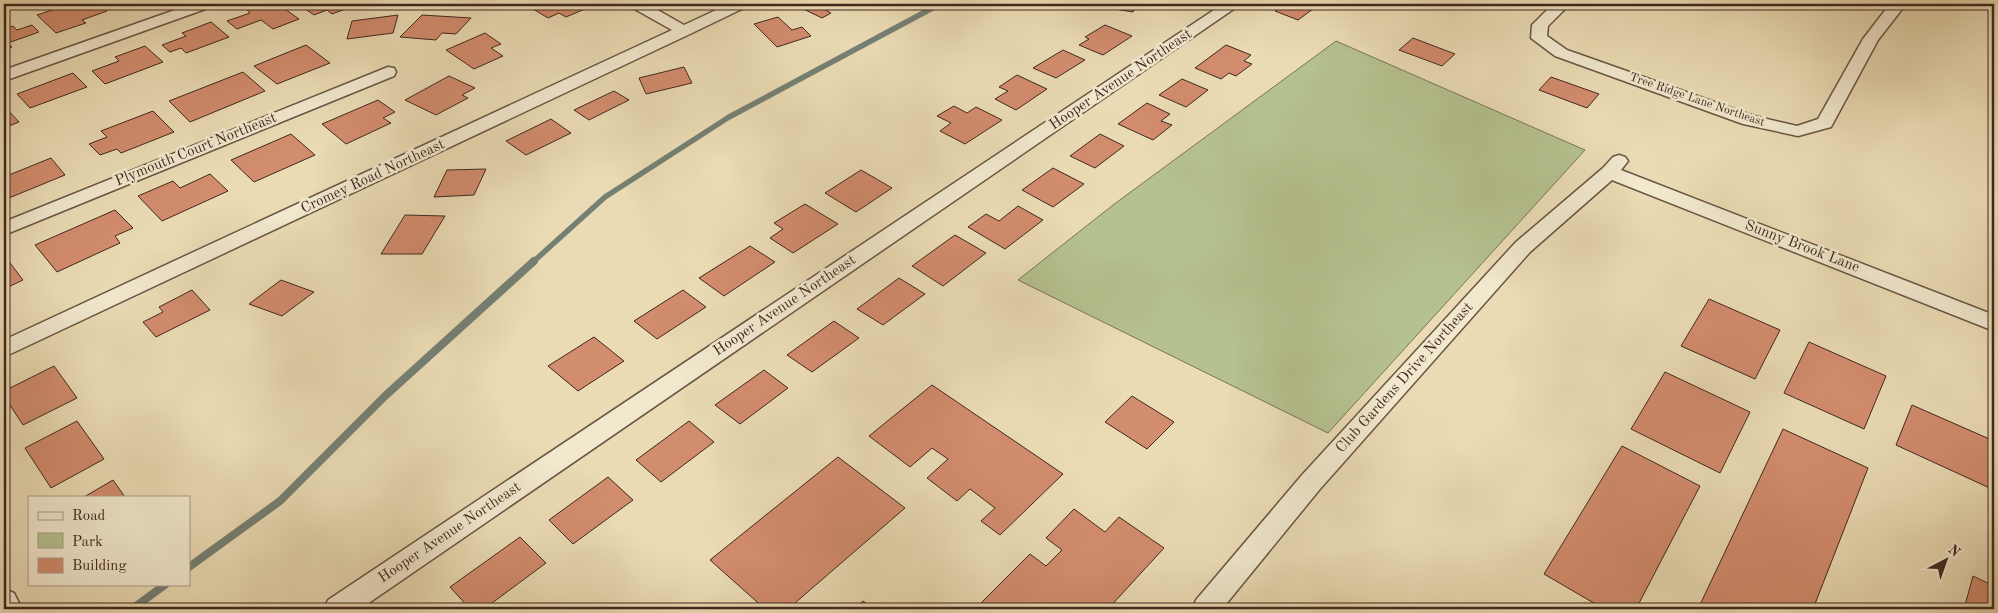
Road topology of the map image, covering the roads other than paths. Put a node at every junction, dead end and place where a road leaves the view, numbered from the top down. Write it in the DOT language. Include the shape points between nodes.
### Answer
graph roads {
  1 [pos="206,4"];
  2 [pos="636,4"];
  3 [pos="741,4"];
  4 [pos="1233,4"];
  5 [pos="1562,4"];
  6 [pos="1898,4"];
  7 [pos="684,32"];
  8 [pos="388,72"];
  9 [pos="4,76"];
  10 [pos="1615,167"];
  11 [pos="4,229"];
  12 [pos="1994,323"];
  13 [pos="4,349"];
  14 [pos="4,601"];
  15 [pos="8,609"];
  16 [pos="338,609"];
  17 [pos="1206,609"];
  1 -- 9 [label="street"];
  2 -- 7 [label="street"];
  3 -- 7 [label="street, Cromey Road Northeast"];
  4 -- 16 [label="street, Hooper Avenue Northeast"];
  5 -- 6 [label="street, Tree Ridge Lane Northeast" via="1540,24 1539,38 1561,53 1749,120 1798,131 1825,123 1871,39"];
  7 -- 13 [label="street, Cromey Road Northeast"];
  8 -- 11 [label="street, Plymouth Court Northeast"];
  10 -- 12 [label="street, Sunny Brook Lane"];
  10 -- 17 [label="street, Club Gardens Drive Northeast" via="1523,247 1311,482"];
  14 -- 15 [label="street"];
}
